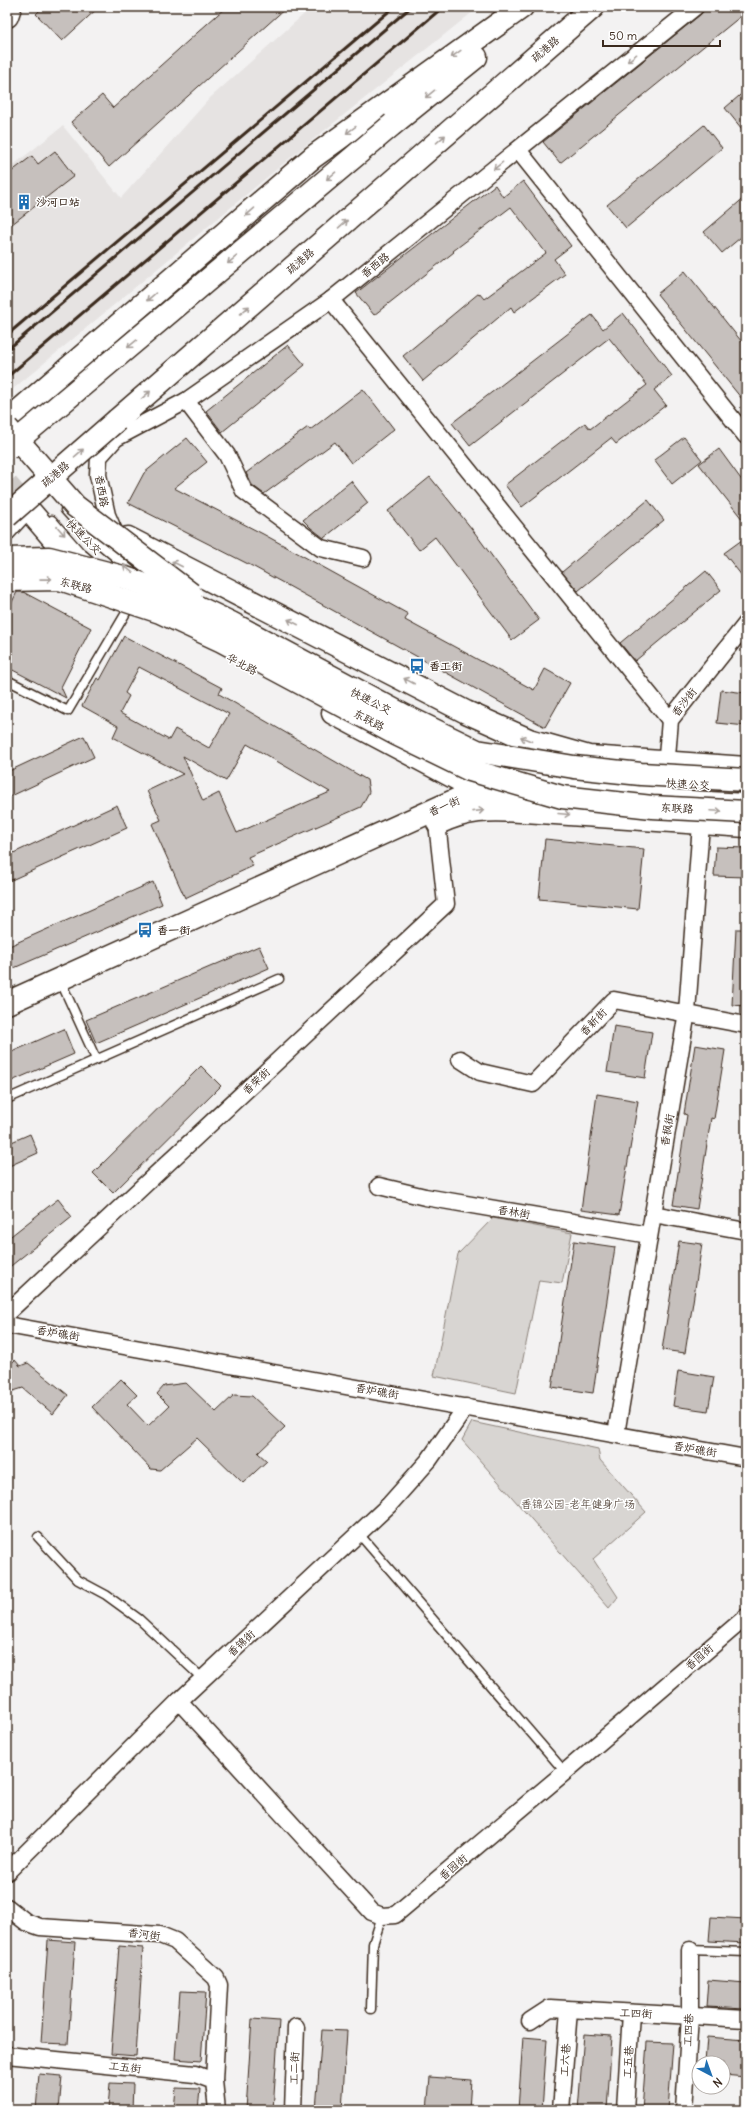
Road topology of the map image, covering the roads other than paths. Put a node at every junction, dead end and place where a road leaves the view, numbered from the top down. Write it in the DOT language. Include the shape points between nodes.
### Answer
graph roads {
  1 [pos="10,7"];
  2 [pos="522,7"];
  3 [pos="536,7"];
  4 [pos="695,7"];
  5 [pos="593,8"];
  6 [pos="7,16"];
  7 [pos="518,150"];
  8 [pos="331,300"];
  9 [pos="186,401"];
  10 [pos="7,421"];
  11 [pos="7,428"];
  12 [pos="746,436"];
  13 [pos="7,449"];
  14 [pos="67,481"];
  15 [pos="58,502"];
  16 [pos="37,511"];
  17 [pos="7,516"];
  18 [pos="113,529"];
  19 [pos="7,532"];
  20 [pos="363,558"];
  21 [pos="7,559"];
  22 [pos="7,580"];
  23 [pos="136,600"];
  24 [pos="162,604"];
  25 [pos="231,623"];
  26 [pos="746,624"];
  27 [pos="7,680"];
  28 [pos="670,720"];
  29 [pos="576,754"];
  30 [pos="479,763"];
  31 [pos="667,763"];
  32 [pos="746,768"];
  33 [pos="514,770"];
  34 [pos="746,780"];
  35 [pos="478,790"];
  36 [pos="665,791"];
  37 [pos="746,792"];
  38 [pos="746,798"];
  39 [pos="525,811"];
  40 [pos="746,812"];
  41 [pos="662,821"];
  42 [pos="437,823"];
  43 [pos="701,824"];
  44 [pos="746,826"];
  45 [pos="279,979"];
  46 [pos="62,986"];
  47 [pos="7,1003"];
  48 [pos="687,1012"];
  49 [pos="7,1018"];
  50 [pos="746,1025"];
  51 [pos="96,1059"];
  52 [pos="460,1059"];
  53 [pos="7,1099"];
  54 [pos="379,1186"];
  55 [pos="653,1214"];
  56 [pos="746,1230"];
  57 [pos="649,1235"];
  58 [pos="7,1313"];
  59 [pos="7,1325"];
  60 [pos="466,1407"];
  61 [pos="616,1434"];
  62 [pos="746,1458"];
  63 [pos="358,1534"];
  64 [pos="38,1538"];
  65 [pos="746,1617"];
  66 [pos="203,1679"];
  67 [pos="179,1701"];
  68 [pos="566,1772"];
  69 [pos="7,1872"];
  70 [pos="7,1907"];
  71 [pos="382,1916"];
  72 [pos="690,1950"];
  73 [pos="746,1952"];
  74 [pos="371,2009"];
  75 [pos="569,2010"];
  76 [pos="631,2013"];
  77 [pos="690,2016"];
  78 [pos="746,2020"];
  79 [pos="530,2021"];
  80 [pos="296,2027"];
  81 [pos="7,2055"];
  82 [pos="214,2081"];
  83 [pos="217,2110"];
  84 [pos="293,2110"];
  85 [pos="561,2110"];
  86 [pos="625,2110"];
  87 [pos="684,2110"];
  1 -- 6 [label="main road"];
  2 -- 10 [label="main road, one-way" via="314,157"];
  3 -- 13 [label="main road, one-way, bridge"];
  4 -- 7 [label="street, 香西路, one-way"];
  17 -- 5 [label="main road, 疏港路, one-way, bridge"];
  7 -- 8 [label="street, 香西路, one-way"];
  7 -- 12 [label="street"];
  8 -- 9 [label="street, 香西路"];
  8 -- 28 [label="street"];
  9 -- 18 [label="street, 香西路" via="116,438 99,457 101,493"];
  9 -- 20 [label="street" via="227,455 244,491 321,548"];
  11 -- 25 [label="main road, bridge" via="75,506"];
  14 -- 18 [label="main road"];
  33 -- 15 [label="lane, 快速公交, one-way" via="423,732 221,624 136,575 84,531"];
  16 -- 19 [label="street"];
  16 -- 23 [label="main road, 华北路, one-way" via="83,573"];
  29 -- 18 [label="main road, one-way" via="529,740 466,712 405,678"];
  21 -- 25 [label="main road, 东联路, bridge" via="49,558 123,577 168,593"];
  22 -- 40 [label="main road, 东联路, one-way, bridge" via="60,579 160,612 222,641 396,734 470,770 562,797 652,807"];
  23 -- 27 [label="lane" via="68,711"];
  23 -- 35 [label="main road, 华北路"];
  24 -- 30 [label="lane, 快速公交" via="419,738"];
  25 -- 34 [label="main road, 东联路, bridge" via="405,716 477,751 574,767"];
  26 -- 28 [label="street, 香沙街"];
  28 -- 31 [label="street, 香沙街"];
  29 -- 31 [label="main road"];
  29 -- 33 [label="main road, 香一街" via="551,757"];
  31 -- 32 [label="main road"];
  31 -- 36 [label="street, 香沙街"];
  33 -- 35 [label="main road, 香一街"];
  33 -- 36 [label="lane, 快速公交" via="584,783"];
  35 -- 39 [label="main road, 华北路"];
  35 -- 46 [label="main road, 香一街"];
  36 -- 37 [label="lane, 快速公交"];
  36 -- 38 [label="lane, 快速公交"];
  36 -- 41 [label="street, 香沙街"];
  39 -- 41 [label="main road, one-way"];
  42 -- 39 [label="main road, 香一街, one-way" via="457,814 478,810"];
  41 -- 43 [label="main road"];
  42 -- 46 [label="main road, 香一街"];
  42 -- 58 [label="street, 香荣街" via="446,904"];
  43 -- 44 [label="main road"];
  43 -- 48 [label="street, 香枫街"];
  45 -- 51 [label="lane"];
  46 -- 47 [label="main road, 香一街"];
  46 -- 49 [label="main road, 香一街"];
  46 -- 51 [label="lane"];
  48 -- 50 [label="street, 香新街"];
  48 -- 52 [label="street, 香新街" via="614,1000 533,1084 480,1072"];
  48 -- 55 [label="street, 香枫街"];
  51 -- 53 [label="lane"];
  54 -- 57 [label="street, 香林街" via="425,1197"];
  55 -- 56 [label="street"];
  55 -- 57 [label="street, 香枫街"];
  57 -- 61 [label="street, 香枫街"];
  59 -- 60 [label="street, 香炉礁街"];
  60 -- 61 [label="street, 香炉礁街"];
  60 -- 63 [label="street, 香锦街" via="429,1460 389,1505"];
  61 -- 62 [label="street, 香炉礁街"];
  63 -- 66 [label="street, 香锦街"];
  63 -- 68 [label="lane"];
  64 -- 66 [label="lane" via="78,1580 106,1595 138,1619"];
  65 -- 68 [label="street, 香园街"];
  66 -- 67 [label="street, 香锦街"];
  67 -- 69 [label="street, 香锦街"];
  67 -- 71 [label="street" via="372,1912"];
  68 -- 71 [label="street, 香园街" via="395,1915"];
  70 -- 82 [label="street, 香河街" via="26,1922 40,1927 160,1935 175,1941 216,1978 219,1985"];
  71 -- 74 [label="lane" via="374,1944"];
  72 -- 73 [label="lane"];
  72 -- 77 [label="street, 工四巷"];
  75 -- 76 [label="street, 工四街"];
  75 -- 79 [label="street, 工四街" via="550,2008"];
  75 -- 85 [label="street, 工六巷"];
  76 -- 77 [label="street, 工四街"];
  76 -- 86 [label="street, 工五巷"];
  77 -- 78 [label="street, 工四街"];
  77 -- 87 [label="street, 工四巷"];
  80 -- 84 [label="street, 工二街"];
  81 -- 82 [label="street, 工五街" via="196,2074"];
  82 -- 83 [label="street"];
}
